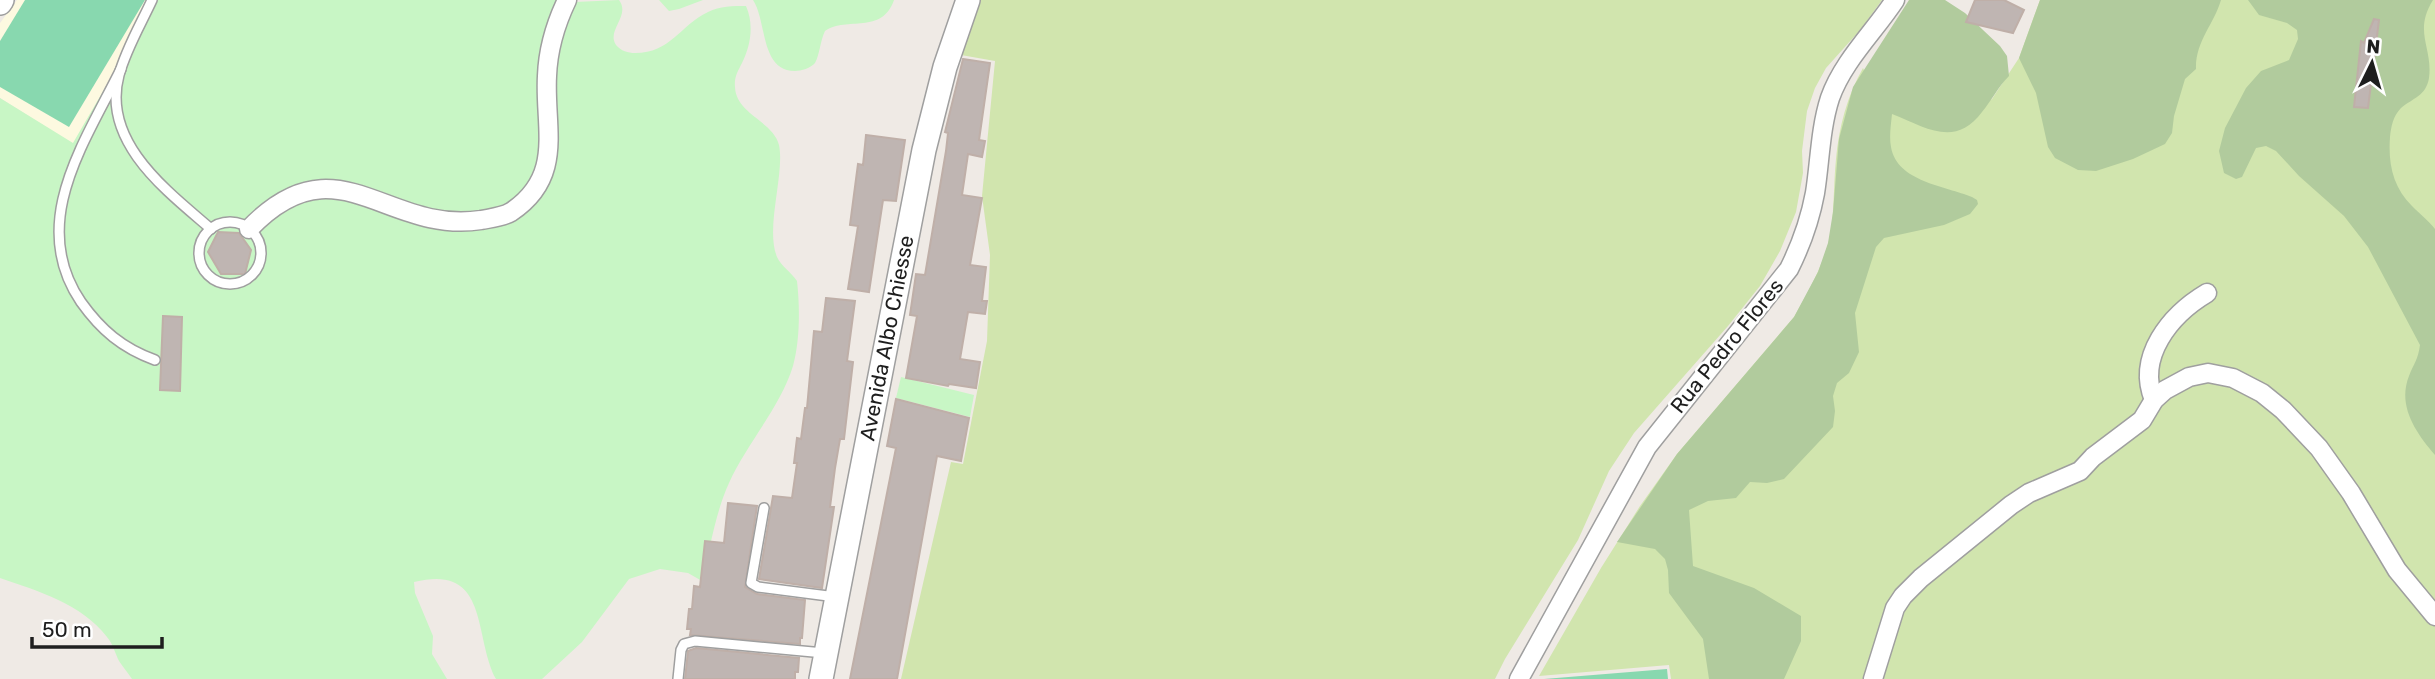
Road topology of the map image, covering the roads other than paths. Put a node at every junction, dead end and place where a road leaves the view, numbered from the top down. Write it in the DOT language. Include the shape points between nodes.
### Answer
graph roads {
  1 [pos="152,0"];
  2 [pos="568,0"];
  3 [pos="968,0"];
  4 [pos="1895,0"];
  5 [pos="121,69"];
  6 [pos="211,229"];
  7 [pos="249,229"];
  8 [pos="2207,293"];
  9 [pos="155,360"];
  10 [pos="2154,400"];
  11 [pos="764,508"];
  12 [pos="838,597"];
  13 [pos="2435,616"];
  14 [pos="826,653"];
  15 [pos="678,679"];
  16 [pos="821,679"];
  17 [pos="1519,679"];
  18 [pos="1873,679"];
  1 -- 5 [label="lane"];
  2 -- 7 [label="street" via="550,45 546,89 549,151 535,187 510,213 474,221 445,219 401,211 351,191 324,187 279,202"];
  3 -- 12 [label="street, Avenida Albo Chiesse" via="924,150"];
  4 -- 17 [label="street, Rua Pedro Flores" via="1839,77 1830,97 1815,196 1789,269 1647,447"];
  5 -- 6 [label="lane" via="117,105 132,150 148,171"];
  5 -- 9 [label="lane" via="64,190 58,244 66,276 90,314 123,346"];
  6 -- 7 [label="lane" via="230,222"];
  6 -- 7 [label="lane" via="200,246 202,266 225,284 245,281 259,265 260,245"];
  8 -- 10 [label="street" via="2181,311 2162,336 2148,371"];
  10 -- 13 [label="street" via="2177,382 2208,373 2233,377 2262,393 2319,449 2397,570"];
  10 -- 18 [label="street" via="2141,420 2080,471 2011,505 1912,587 1895,608"];
  11 -- 12 [label="lane" via="751,583"];
  12 -- 14 [label="street, Avenida Albo Chiesse"];
  14 -- 15 [label="lane" via="695,641 681,650"];
  14 -- 16 [label="street, Avenida Albo Chiesse"];
}
